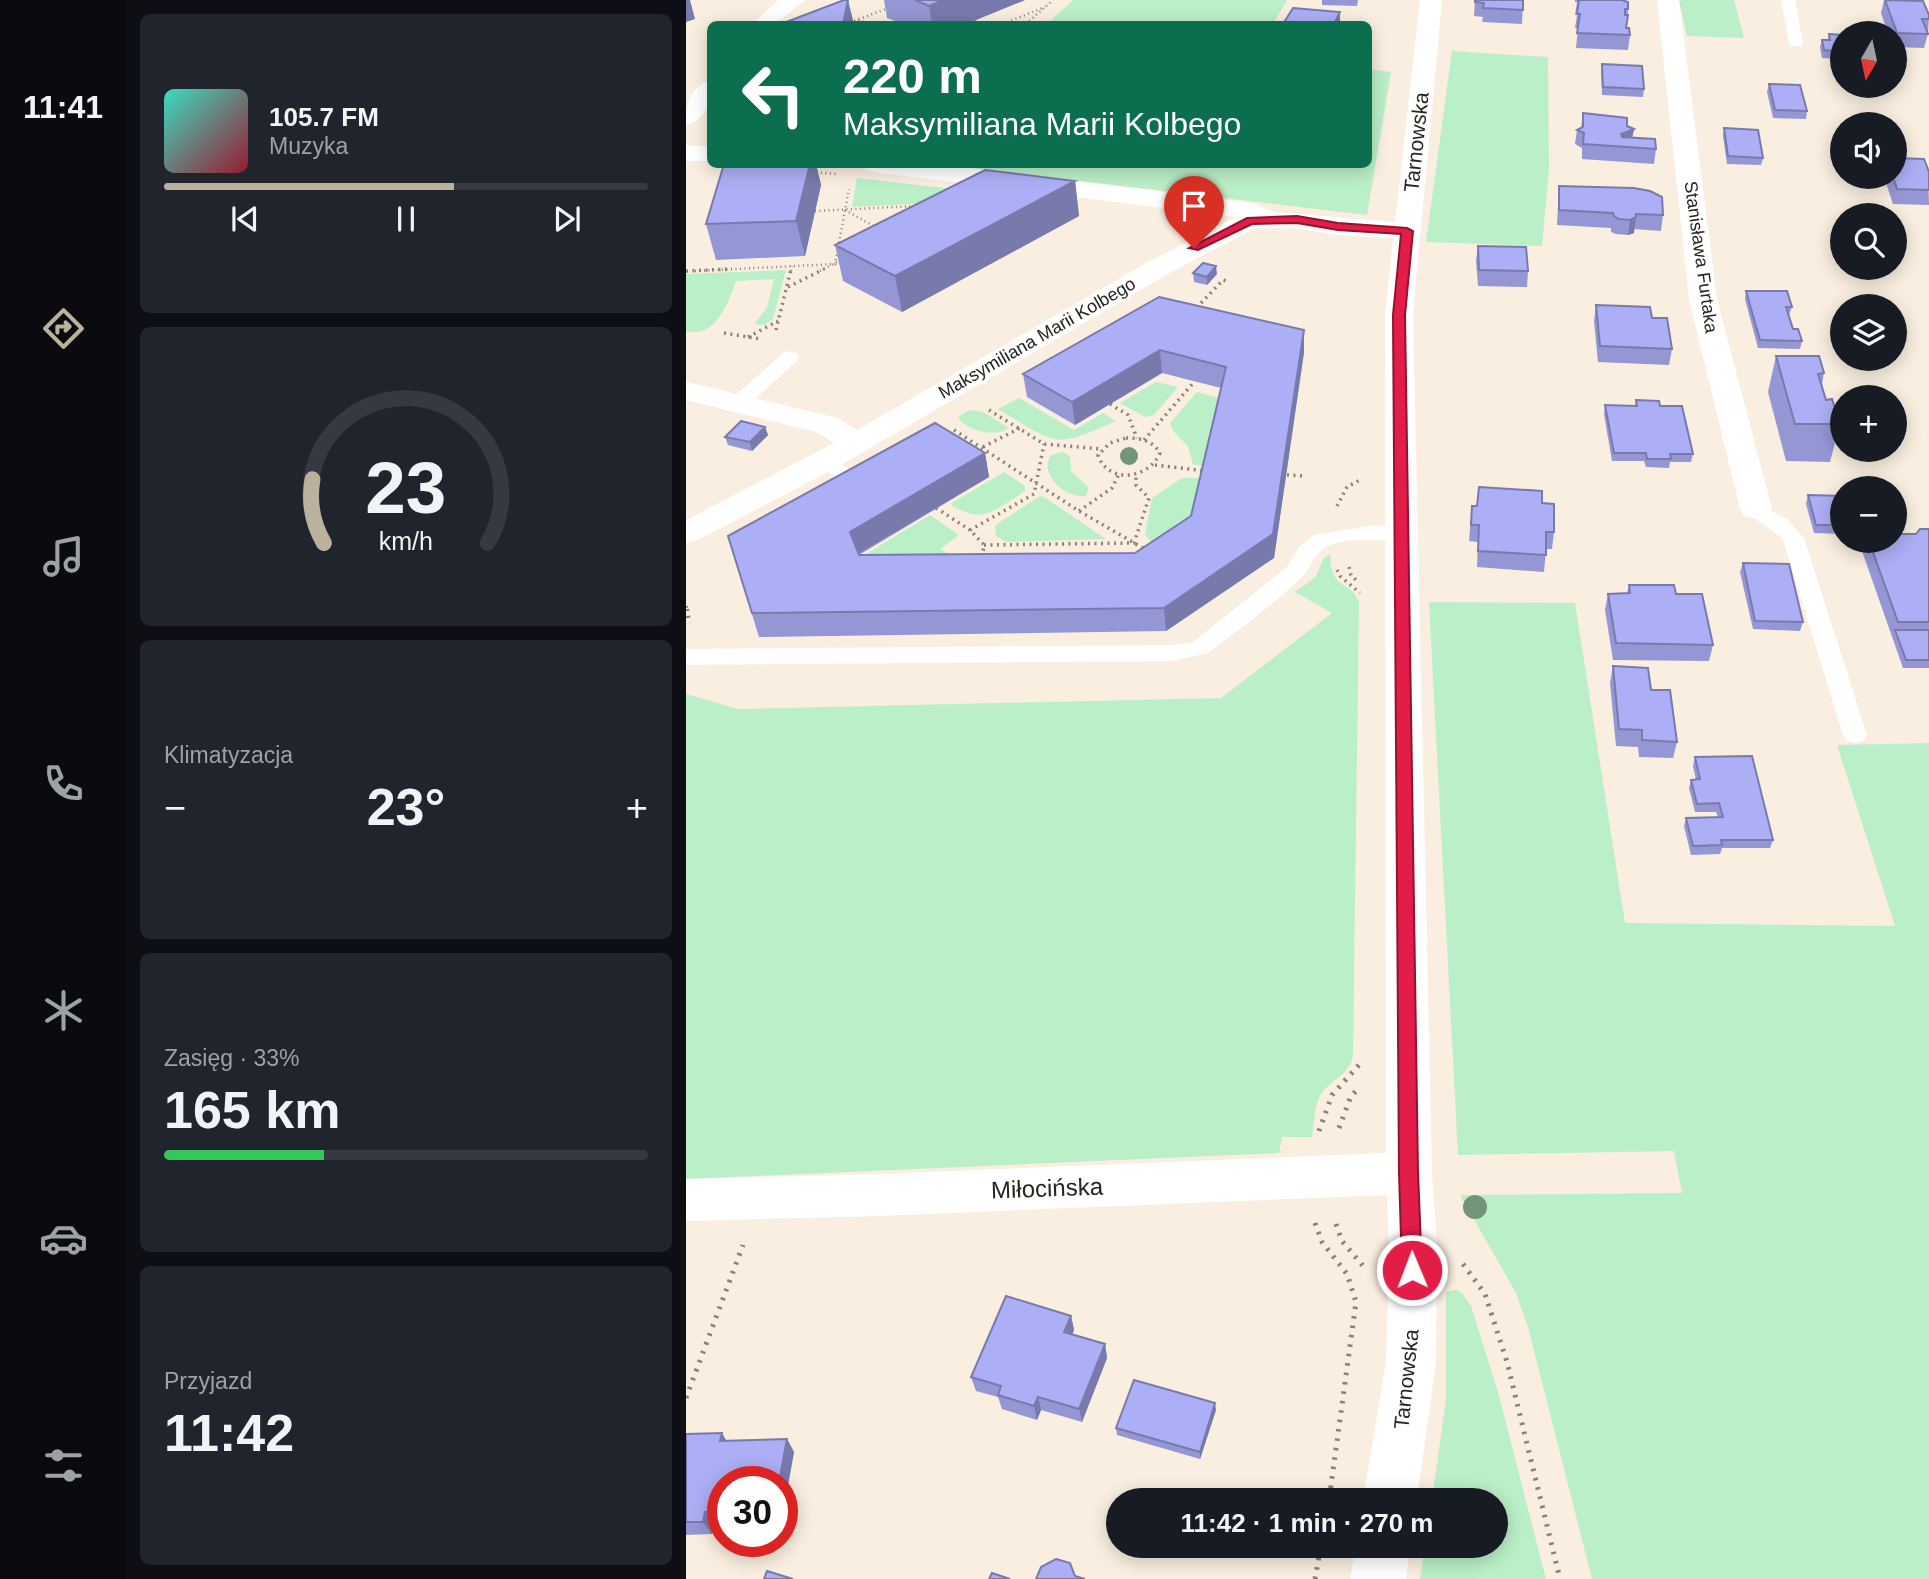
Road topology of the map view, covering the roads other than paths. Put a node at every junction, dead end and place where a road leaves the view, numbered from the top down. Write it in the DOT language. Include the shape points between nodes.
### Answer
graph roads {
  1 [pos="794,0"];
  2 [pos="1431,0"];
  3 [pos="1668,0"];
  4 [pos="1788,0"];
  5 [pos="766,21"];
  6 [pos="1796,43"];
  7 [pos="707,92"];
  8 [pos="686,118"];
  9 [pos="686,153"];
  10 [pos="707,154"];
  11 [pos="905,168"];
  12 [pos="1268,219"];
  13 [pos="1407,231"];
  14 [pos="790,357"];
  15 [pos="686,391"];
  16 [pos="740,402"];
  17 [pos="855,442"];
  18 [pos="825,461"];
  19 [pos="864,486"];
  20 [pos="1756,509"];
  21 [pos="686,533"];
  22 [pos="1401,533"];
  23 [pos="686,657"];
  24 [pos="1855,735"];
  25 [pos="1409,1173"];
  26 [pos="686,1200"];
  27 [pos="1392,1488"];
  28 [pos="1381,1558"];
  29 [pos="1378,1579"];
  1 -- 5 [label="street"];
  2 -- 13 [label="street, Tarnowska"];
  3 -- 20 [label="street, Stanisława Furtaka" via="1703,299"];
  4 -- 6 [label="lane"];
  7 -- 8 [label="street"];
  9 -- 10 [label="street"];
  11 -- 12 [label="street" via="1252,211"];
  12 -- 13 [label="street, Maksymiliana Marii Kolbego"];
  12 -- 17 [label="street, Maksymiliana Marii Kolbego" via="1250,220 1212,238"];
  13 -- 22 [label="street, Tarnowska" via="1399,315"];
  14 -- 16 [label="lane"];
  15 -- 16 [label="street"];
  16 -- 17 [label="street" via="827,425"];
  17 -- 18 [label="street, Maksymiliana Marii Kolbego"];
  18 -- 19 [label="lane"];
  18 -- 21 [label="street, Maksymiliana Marii Kolbego"];
  20 -- 24 [label="lane" via="1793,538"];
  22 -- 23 [label="lane" via="1321,540 1307,552 1296,572 1200,648 1172,653"];
  22 -- 25 [label="street, Tarnowska"];
  25 -- 26 [label="street, Miłocińska"];
  25 -- 27 [label="street, Tarnowska" via="1411,1362"];
  28 -- 29 [label="street"];
}
